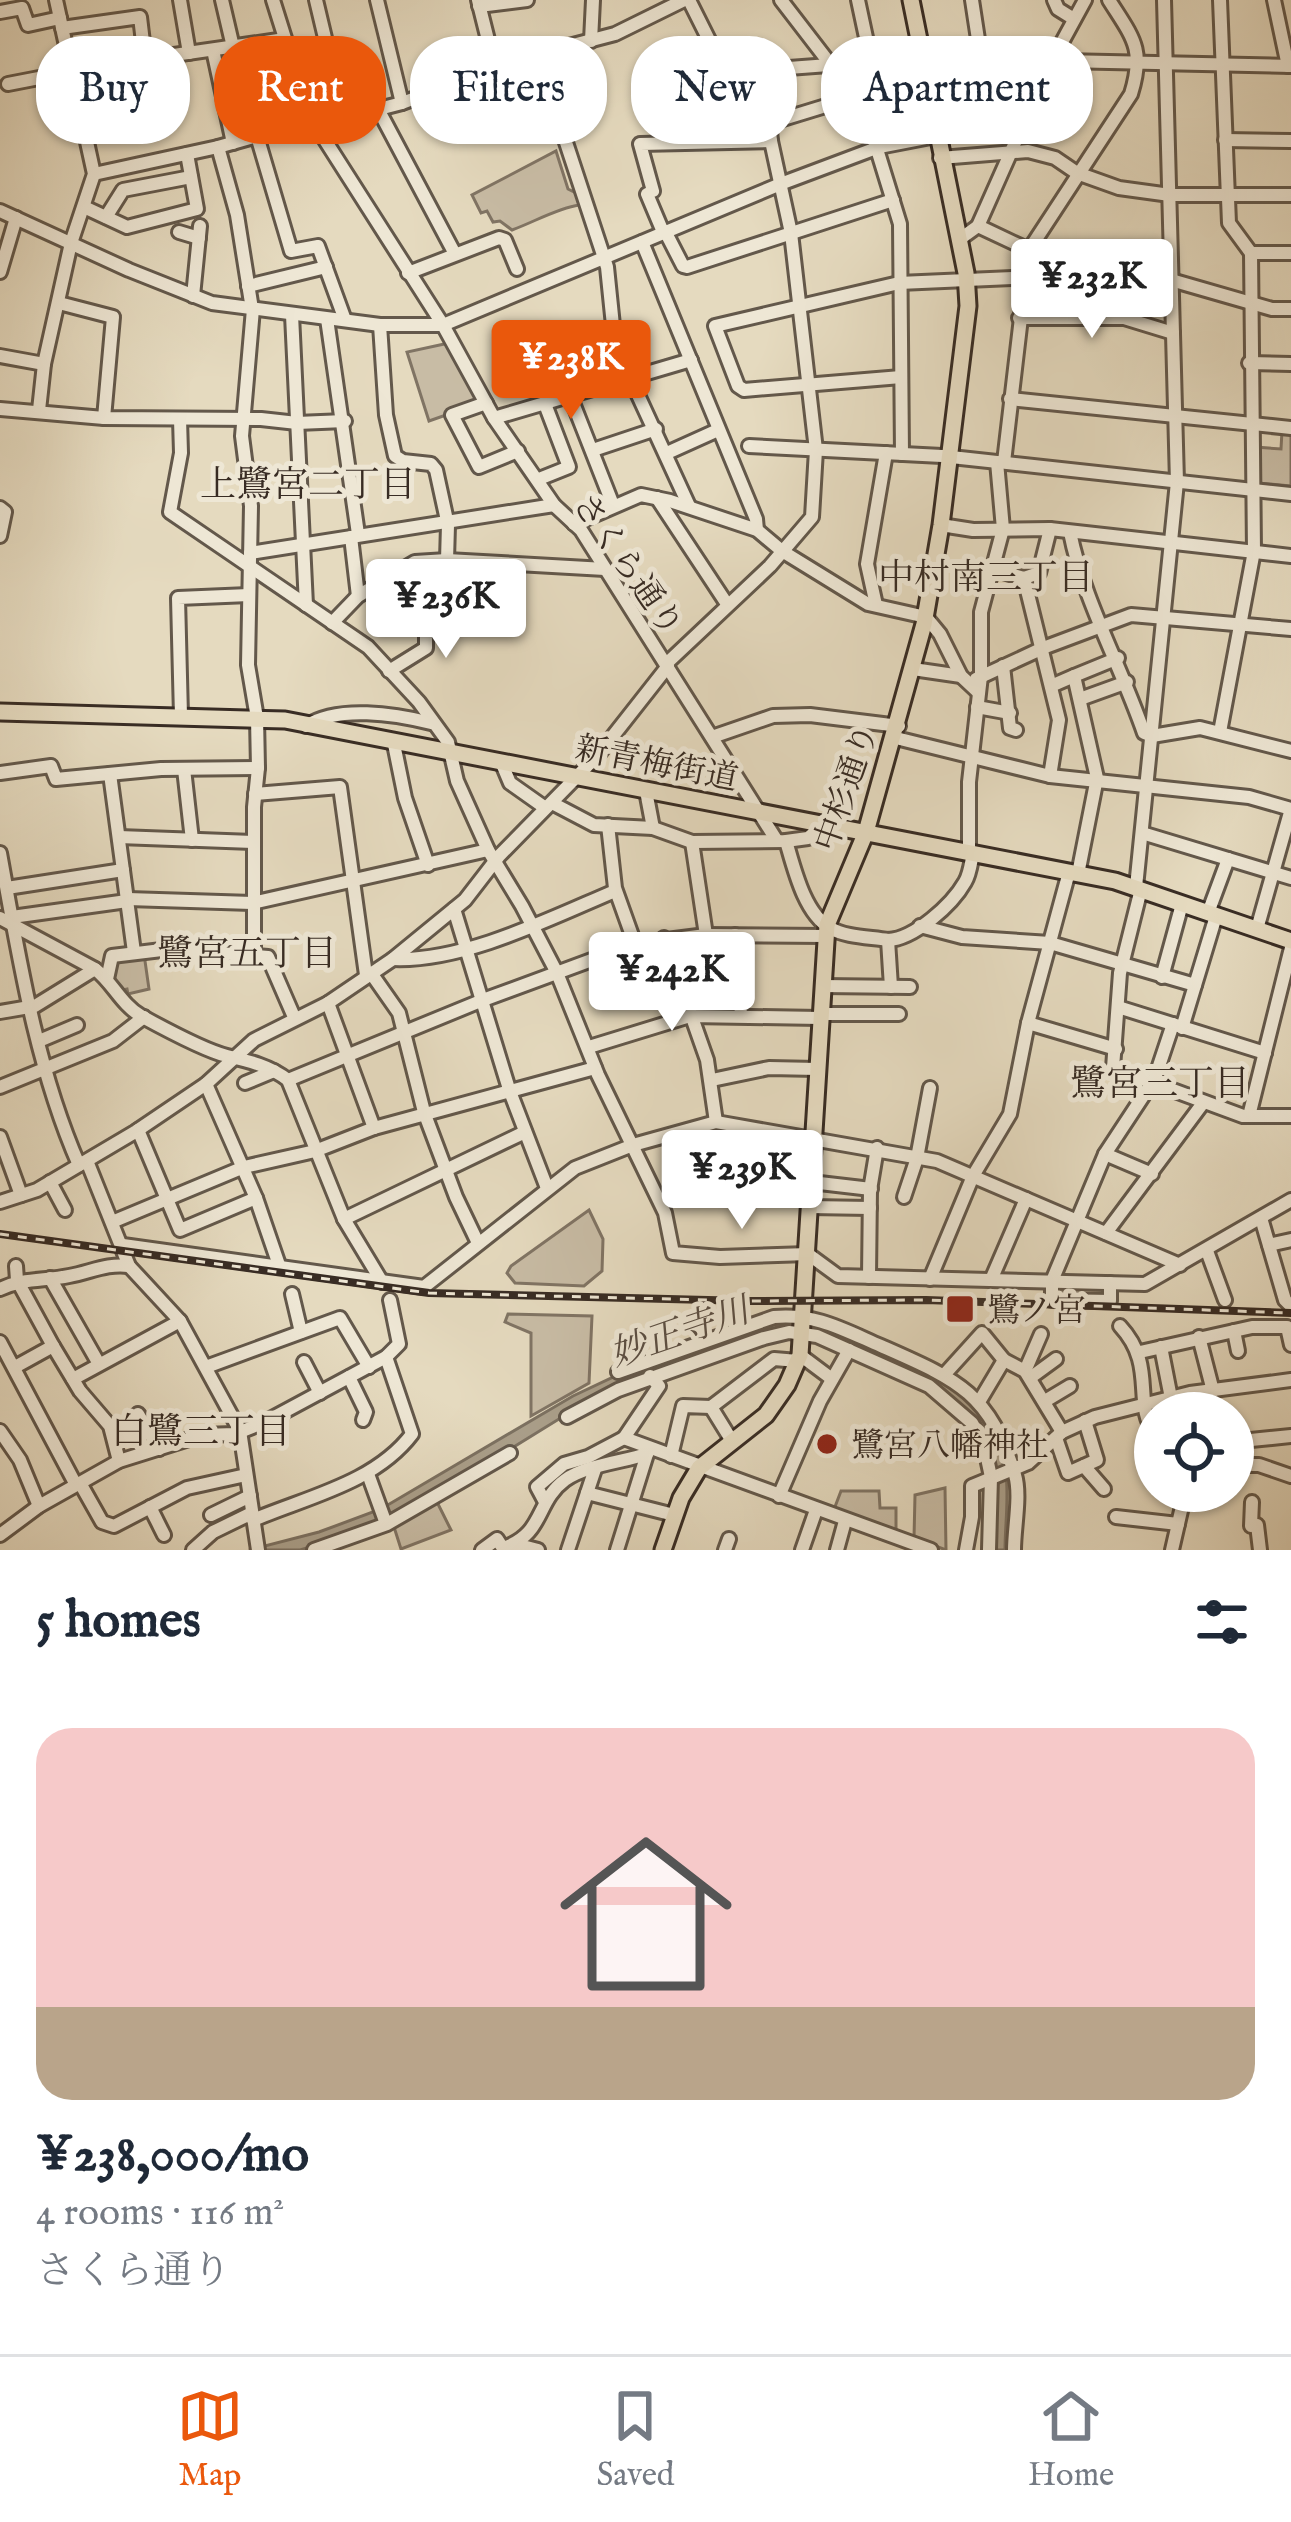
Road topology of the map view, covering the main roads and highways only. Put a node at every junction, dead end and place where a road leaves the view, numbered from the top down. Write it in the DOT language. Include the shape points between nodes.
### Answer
graph roads {
  1 [pos="911,0"];
  2 [pos="0,712"];
  3 [pos="866,832"];
  4 [pos="1291,944"];
  5 [pos="664,1547"];
  1 -- 3 [label="main road, 中杉通り" via="968,306 926,617"];
  2 -- 3 [label="main road, 新青梅街道" via="257,718"];
  3 -- 4 [label="main road, 新青梅街道" via="1138,888"];
  3 -- 5 [label="main road, 中杉通り" via="826,931 799,1358 766,1415 698,1468"];
}
